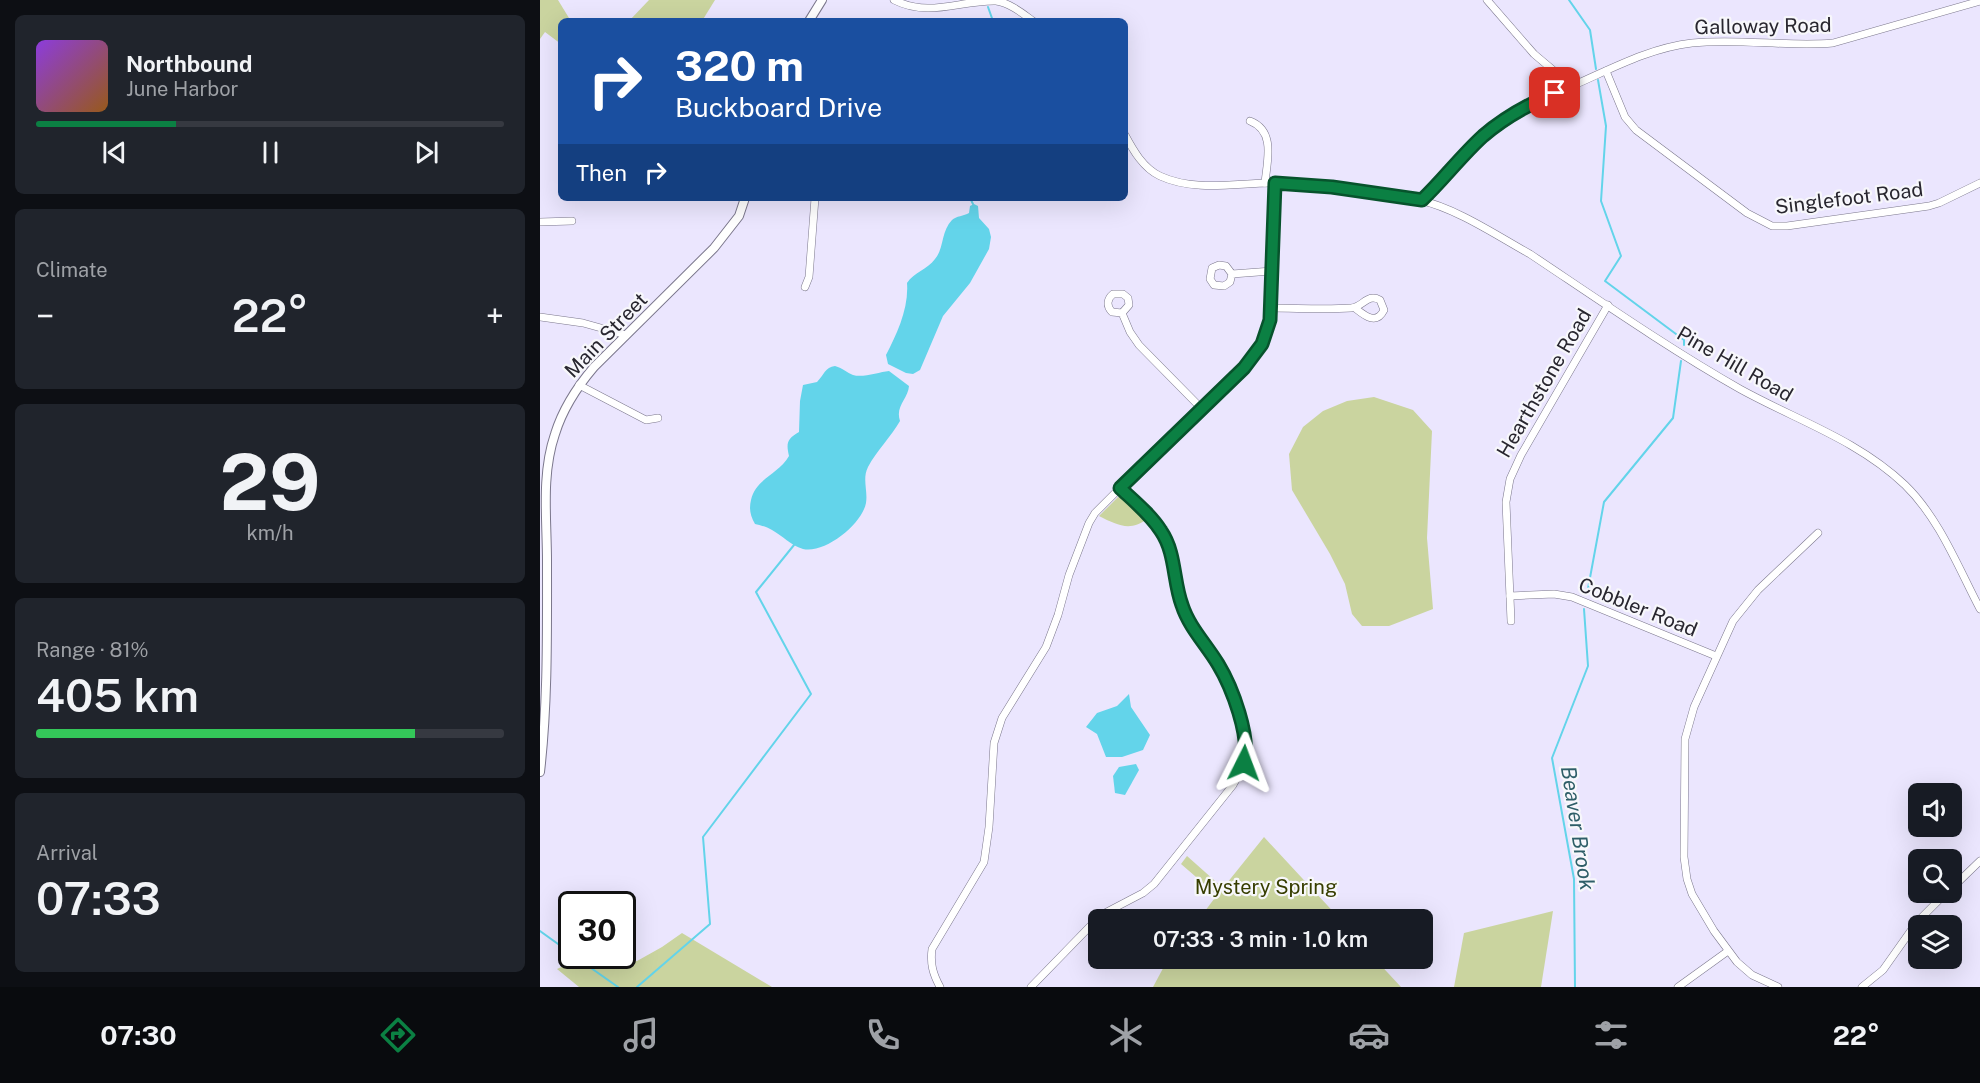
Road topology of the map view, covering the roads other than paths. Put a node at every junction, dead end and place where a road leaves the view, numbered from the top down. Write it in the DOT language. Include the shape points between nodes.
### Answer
graph roads {
  1 [pos="822,0"];
  2 [pos="894,0"];
  3 [pos="1980,1"];
  4 [pos="1007,2"];
  5 [pos="1492,2"];
  6 [pos="811,18"];
  7 [pos="1029,18"];
  8 [pos="1606,71"];
  9 [pos="1572,86"];
  10 [pos="1250,121"];
  11 [pos="1128,141"];
  12 [pos="1265,183"];
  13 [pos="1275,183"];
  14 [pos="1980,183"];
  15 [pos="1422,200"];
  16 [pos="744,201"];
  17 [pos="815,201"];
  18 [pos="572,221"];
  19 [pos="540,222"];
  20 [pos="1272,272"];
  21 [pos="1232,274"];
  22 [pos="805,286"];
  23 [pos="1608,305"];
  24 [pos="1270,308"];
  25 [pos="1354,308"];
  26 [pos="1122,313"];
  27 [pos="540,317"];
  28 [pos="626,334"];
  29 [pos="579,385"];
  30 [pos="1202,409"];
  31 [pos="658,418"];
  32 [pos="1120,488"];
  33 [pos="1818,533"];
  34 [pos="1510,596"];
  35 [pos="1980,609"];
  36 [pos="1511,621"];
  37 [pos="1716,656"];
  38 [pos="540,772"];
  39 [pos="1980,861"];
  40 [pos="1962,878"];
  41 [pos="1936,903"];
  42 [pos="1728,951"];
  43 [pos="940,987"];
  44 [pos="1031,987"];
  45 [pos="1678,987"];
  46 [pos="1778,987"];
  47 [pos="1862,987"];
  1 -- 6 [label="main road"];
  2 -- 4 [label="street" via="930,8"];
  3 -- 8 [label="street, Galloway Road" via="1833,43 1690,44 1635,57"];
  4 -- 7 [label="street"];
  5 -- 9 [label="street" via="1534,54"];
  8 -- 9 [label="street, Galloway Road"];
  8 -- 14 [label="street, Singlefoot Road" via="1625,117 1636,130 1747,213 1772,226 1929,206"];
  9 -- 15 [label="street, Galloway Road" via="1518,110 1483,137"];
  10 -- 12 [label="street" via="1267,138"];
  11 -- 12 [label="street, Pine Hill Road" via="1145,165 1162,176 1205,185"];
  12 -- 13 [label="street, Pine Hill Road"];
  13 -- 15 [label="street, Pine Hill Road"];
  13 -- 20 [label="street"];
  15 -- 23 [label="street, Pine Hill Road" via="1505,240"];
  16 -- 28 [label="main road, Main Street" via="739,216 714,248"];
  17 -- 22 [label="street"];
  18 -- 19 [label="street"];
  20 -- 21 [label="street"];
  20 -- 24 [label="street"];
  23 -- 34 [label="street, Hearthstone Road" via="1510,479 1506,502"];
  23 -- 35 [label="street, Pine Hill Road" via="1732,384 1857,448 1886,469 1913,494 1932,520"];
  24 -- 25 [label="street"];
  24 -- 30 [label="street" via="1268,329 1256,354"];
  26 -- 30 [label="street" via="1139,345"];
  27 -- 28 [label="street"];
  28 -- 29 [label="main road, Main Street"];
  29 -- 31 [label="street" via="646,420"];
  29 -- 38 [label="main road, Main Street" via="561,415 546,470 544,743"];
  30 -- 32 [label="street"];
  32 -- 43 [label="street" via="1089,523 1046,647 997,731 984,862 932,949 930,960"];
  32 -- 44 [label="street" via="1155,523 1166,540 1182,605 1219,666 1245,734 1246,755 1233,785 1154,884 1101,915"];
  33 -- 37 [label="street" via="1741,610"];
  34 -- 36 [label="street, Hearthstone Road"];
  34 -- 37 [label="street, Cobbler Road" via="1572,597"];
  37 -- 42 [label="street" via="1684,739 1684,856 1692,894"];
  39 -- 40 [label="street"];
  41 -- 47 [label="street" via="1917,922 1883,970"];
  42 -- 45 [label="street"];
  42 -- 46 [label="street" via="1748,972"];
}
